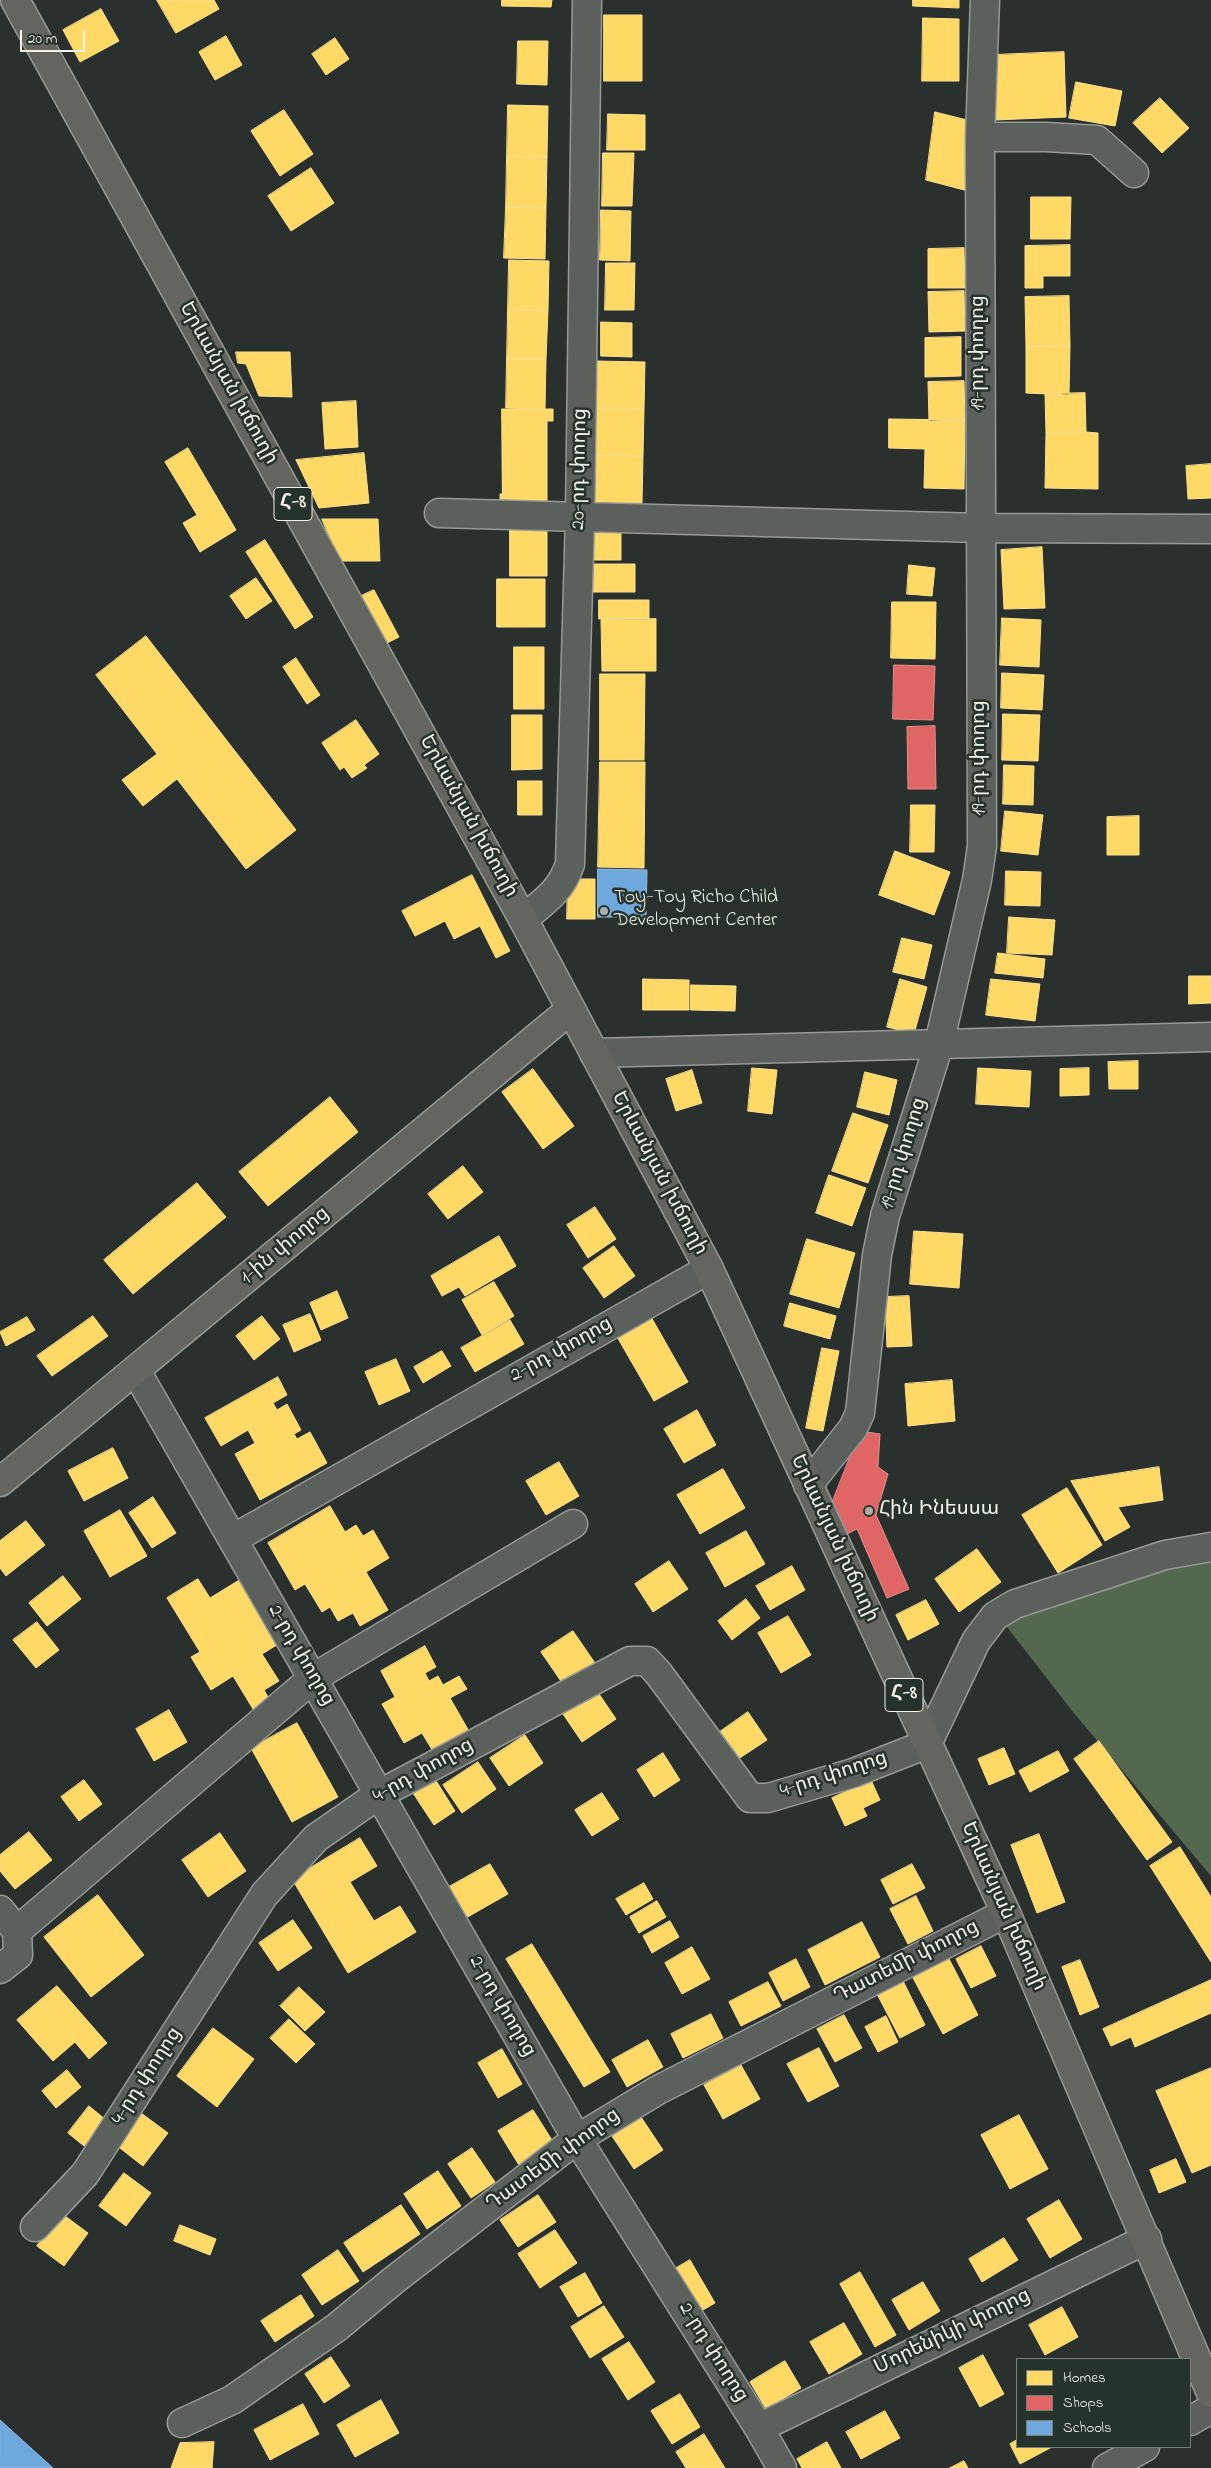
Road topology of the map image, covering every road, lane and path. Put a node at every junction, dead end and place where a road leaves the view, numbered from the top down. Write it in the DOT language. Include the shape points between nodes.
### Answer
graph roads {
  1 [pos="15,0"];
  2 [pos="587,0"];
  3 [pos="985,0"];
  4 [pos="980,137"];
  5 [pos="1134,173"];
  6 [pos="439,513"];
  7 [pos="580,517"];
  8 [pos="980,528"];
  9 [pos="1211,529"];
  10 [pos="523,918"];
  11 [pos="570,1010"];
  12 [pos="1211,1037"];
  13 [pos="939,1044"];
  14 [pos="594,1053"];
  15 [pos="709,1269"];
  16 [pos="136,1371"];
  17 [pos="0,1482"];
  18 [pos="808,1485"];
  19 [pos="573,1524"];
  20 [pos="233,1539"];
  21 [pos="1211,1547"];
  22 [pos="313,1678"];
  23 [pos="927,1744"];
  24 [pos="378,1796"];
  25 [pos="0,1910"];
  26 [pos="1006,1913"];
  27 [pos="17,1931"];
  28 [pos="0,1969"];
  29 [pos="577,2139"];
  30 [pos="35,2227"];
  31 [pos="1147,2238"];
  32 [pos="1211,2393"];
  33 [pos="1211,2409"];
  34 [pos="1191,2420"];
  35 [pos="182,2422"];
  36 [pos="760,2428"];
  37 [pos="1143,2448"];
  38 [pos="782,2468"];
  39 [pos="1107,2468"];
  1 -- 10 [label="main road, Երևանյան խճուղի / Հ-8"];
  2 -- 7 [label="street, 20-րդ փողոց"];
  3 -- 4 [label="street, 19-րդ փողոց"];
  4 -- 5 [label="street" via="1097,140"];
  4 -- 8 [label="street, 19-րդ փողոց"];
  6 -- 7 [label="street"];
  7 -- 8 [label="street"];
  7 -- 10 [label="street, 20-րդ փողոց" via="570,864 564,881 553,894"];
  8 -- 9 [label="street"];
  8 -- 13 [label="street, 19-րդ փողոց" via="982,846"];
  10 -- 11 [label="main road, Երևանյան խճուղի / Հ-8"];
  11 -- 14 [label="main road, Երևանյան խճուղի / Հ-8"];
  11 -- 16 [label="main road, 1-ին փողոց"];
  12 -- 13 [label="street"];
  13 -- 14 [label="street"];
  13 -- 18 [label="street, 19-րդ փողոց" via="885,1216 877,1255 860,1413 853,1428"];
  14 -- 15 [label="main road, Երևանյան խճուղի / Հ-8"];
  15 -- 18 [label="main road, Երևանյան խճուղի / Հ-8"];
  15 -- 20 [label="street, 2-րդ փողոց"];
  16 -- 17 [label="main road, 1-ին փողոց"];
  16 -- 20 [label="street, 2-րդ փողոց"];
  18 -- 23 [label="main road, Երևանյան խճուղի / Հ-8"];
  19 -- 22 [label="street"];
  20 -- 22 [label="street, 2-րդ փողոց"];
  21 -- 23 [label="street" via="1165,1555 1015,1604 995,1616 976,1641"];
  22 -- 24 [label="street, 2-րդ փողոց"];
  22 -- 27 [label="street"];
  23 -- 24 [label="street, 4-րդ փողոց" via="853,1773 768,1798 750,1798 659,1674 647,1661 630,1661"];
  23 -- 26 [label="main road, Երևանյան խճուղի / Հ-8"];
  24 -- 29 [label="street, 2-րդ փողոց"];
  24 -- 30 [label="street, 4-րդ փողոց" via="316,1838 264,1895 86,2174"];
  25 -- 27 [label="street"];
  26 -- 29 [label="street, Դատեմի փողոց" via="658,2090"];
  26 -- 31 [label="main road, Երևանյան խճուղի / Հ-8"];
  27 -- 28 [label="street" via="18,1955"];
  29 -- 35 [label="street, Դատեմի փողոց" via="336,2328 232,2400"];
  29 -- 36 [label="street, 2-րդ փողոց"];
  31 -- 32 [label="main road, Երևանյան խճուղի / Հ-8"];
  31 -- 36 [label="street, Մորենիկի փողոց"];
  33 -- 34 [label="street"];
  36 -- 38 [label="street, 2-րդ փողոց"];
  37 -- 39 [label="street"];
}
